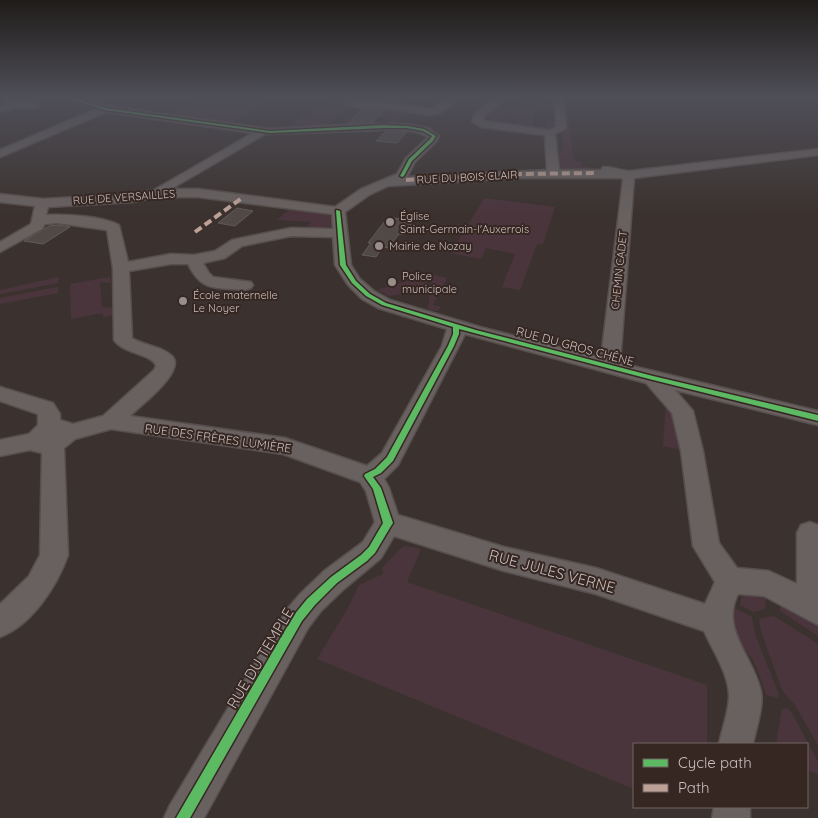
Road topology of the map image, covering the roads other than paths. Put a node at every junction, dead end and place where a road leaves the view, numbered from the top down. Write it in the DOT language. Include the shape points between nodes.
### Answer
graph roads {
  1 [pos="42,136"];
  2 [pos="249,136"];
  3 [pos="434,136"];
  4 [pos="550,136"];
  5 [pos="818,152"];
  6 [pos="0,154"];
  7 [pos="619,173"];
  8 [pos="553,174"];
  9 [pos="404,178"];
  10 [pos="158,193"];
  11 [pos="0,198"];
  12 [pos="43,203"];
  13 [pos="338,210"];
  14 [pos="40,220"];
  15 [pos="340,233"];
  16 [pos="0,248"];
  17 [pos="194,260"];
  18 [pos="121,269"];
  19 [pos="245,285"];
  20 [pos="456,326"];
  21 [pos="610,366"];
  22 [pos="653,378"];
  23 [pos="0,394"];
  24 [pos="818,418"];
  25 [pos="111,421"];
  26 [pos="51,437"];
  27 [pos="0,448"];
  28 [pos="368,476"];
  29 [pos="388,523"];
  30 [pos="810,533"];
  31 [pos="730,581"];
  32 [pos="815,608"];
  33 [pos="715,621"];
  34 [pos="0,623"];
  35 [pos="736,743"];
  36 [pos="183,818"];
  1 -- 6 [label="street"];
  2 -- 10 [label="street"];
  3 -- 9 [label="street" via="410,160"];
  4 -- 8 [label="street"];
  5 -- 7 [label="street, RUE DU BOIS CLAIR"];
  7 -- 8 [label="street, RUE DU BOIS CLAIR"];
  7 -- 21 [label="street, CHEMIN CADET" via="629,180"];
  8 -- 9 [label="street, RUE DU BOIS CLAIR"];
  9 -- 13 [label="street, RUE DU BOIS CLAIR" via="399,183 386,182 365,192"];
  10 -- 12 [label="street, RUE DE VERSAILLES" via="132,198"];
  10 -- 13 [label="street, RUE DE VERSAILLES" via="206,194"];
  11 -- 12 [label="street, RUE DE VERSAILLES"];
  12 -- 14 [label="street"];
  13 -- 15 [label="street"];
  14 -- 16 [label="street" via="37,226"];
  14 -- 18 [label="street" via="57,219 114,228"];
  15 -- 17 [label="street" via="291,232 237,243 220,255"];
  15 -- 20 [label="street, RUE DU GROS CHÊNE" via="343,265 354,282 379,302"];
  17 -- 18 [label="street" via="171,259"];
  17 -- 19 [label="street" via="202,276 209,281"];
  18 -- 25 [label="street" via="123,340 138,349 158,354 166,366 162,374"];
  20 -- 21 [label="street, RUE DU GROS CHÊNE"];
  20 -- 28 [label="street" via="451,346 390,459"];
  21 -- 22 [label="street, RUE DU GROS CHÊNE"];
  22 -- 24 [label="street, RUE DU GROS CHÊNE"];
  22 -- 31 [label="street" via="682,411 692,451 706,546"];
  23 -- 26 [label="street" via="46,408"];
  25 -- 26 [label="street, RUE DES FRÈRES LUMIÈRE"];
  25 -- 28 [label="street, RUE DES FRÈRES LUMIÈRE" via="285,446"];
  26 -- 27 [label="street, RUE DES FRÈRES LUMIÈRE"];
  26 -- 34 [label="street" via="52,562 40,586"];
  28 -- 29 [label="street" via="377,488"];
  29 -- 33 [label="street, RUE JULES VERNE" via="504,559 596,581"];
  29 -- 36 [label="street, RUE DU TEMPLE" via="372,550 334,580 298,618"];
  30 -- 32 [label="street"];
  31 -- 32 [label="street" via="769,584"];
  31 -- 33 [label="street" via="720,598"];
  33 -- 35 [label="street" via="734,659 745,696"];
}
